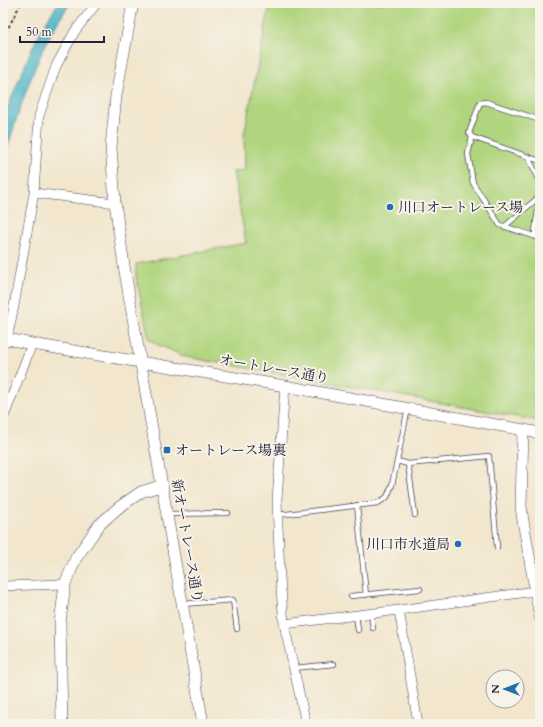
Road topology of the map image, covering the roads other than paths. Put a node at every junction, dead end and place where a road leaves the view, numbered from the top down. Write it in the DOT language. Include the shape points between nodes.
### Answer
graph roads {
  1 [pos="97,3"];
  2 [pos="133,3"];
  3 [pos="540,120"];
  4 [pos="472,137"];
  5 [pos="528,157"];
  6 [pos="540,161"];
  7 [pos="540,181"];
  8 [pos="34,193"];
  9 [pos="540,195"];
  10 [pos="115,203"];
  11 [pos="504,227"];
  12 [pos="538,238"];
  13 [pos="4,340"];
  14 [pos="32,344"];
  15 [pos="141,362"];
  16 [pos="285,386"];
  17 [pos="408,408"];
  18 [pos="3,419"];
  19 [pos="523,430"];
  20 [pos="540,433"];
  21 [pos="397,461"];
  22 [pos="408,464"];
  23 [pos="163,485"];
  24 [pos="357,505"];
  25 [pos="228,513"];
  26 [pos="168,514"];
  27 [pos="278,515"];
  28 [pos="415,515"];
  29 [pos="497,547"];
  30 [pos="65,584"];
  31 [pos="3,586"];
  32 [pos="420,589"];
  33 [pos="535,591"];
  34 [pos="366,594"];
  35 [pos="351,596"];
  36 [pos="183,604"];
  37 [pos="399,610"];
  38 [pos="371,613"];
  39 [pos="356,615"];
  40 [pos="540,617"];
  41 [pos="284,624"];
  42 [pos="374,628"];
  43 [pos="237,629"];
  44 [pos="358,630"];
  45 [pos="334,664"];
  46 [pos="294,668"];
  47 [pos="62,724"];
  48 [pos="203,724"];
  49 [pos="306,724"];
  50 [pos="418,724"];
  1 -- 8 [label="street" via="75,31 56,66 39,116"];
  2 -- 10 [label="street, 新オートレース通り" via="116,96 111,147"];
  3 -- 4 [label="lane" via="486,102 480,103 469,133"];
  4 -- 5 [label="lane"];
  4 -- 11 [label="lane" via="468,154 473,183 500,225"];
  5 -- 6 [label="lane"];
  5 -- 7 [label="lane"];
  8 -- 10 [label="street"];
  8 -- 13 [label="street"];
  9 -- 11 [label="lane"];
  9 -- 12 [label="lane" via="535,231"];
  10 -- 15 [label="street, 新オートレース通り"];
  11 -- 12 [label="lane"];
  13 -- 14 [label="street, オートレース通り"];
  14 -- 15 [label="street, オートレース通り"];
  14 -- 18 [label="street"];
  15 -- 16 [label="street, オートレース通り"];
  15 -- 23 [label="street, 新オートレース通り"];
  16 -- 17 [label="street, オートレース通り"];
  16 -- 27 [label="street"];
  17 -- 19 [label="street, オートレース通り"];
  17 -- 21 [label="lane"];
  19 -- 20 [label="street, オートレース通り"];
  19 -- 33 [label="street" via="521,506"];
  21 -- 22 [label="lane"];
  21 -- 24 [label="lane" via="387,497 378,503"];
  22 -- 28 [label="lane"];
  22 -- 29 [label="lane" via="489,456"];
  23 -- 26 [label="street, 新オートレース通り"];
  23 -- 30 [label="street" via="141,492 99,525 76,558"];
  24 -- 27 [label="lane"];
  24 -- 34 [label="lane"];
  25 -- 26 [label="lane"];
  26 -- 36 [label="street, 新オートレース通り"];
  27 -- 41 [label="street"];
  30 -- 31 [label="street"];
  30 -- 47 [label="street" via="60,623"];
  32 -- 34 [label="lane"];
  33 -- 37 [label="street"];
  33 -- 40 [label="street"];
  34 -- 35 [label="lane"];
  36 -- 43 [label="lane" via="233,600"];
  36 -- 48 [label="street, 新オートレース通り"];
  37 -- 38 [label="street"];
  37 -- 50 [label="street"];
  38 -- 39 [label="street"];
  38 -- 42 [label="lane"];
  39 -- 41 [label="street"];
  39 -- 44 [label="lane"];
  41 -- 46 [label="street"];
  45 -- 46 [label="lane"];
  46 -- 49 [label="street"];
}
